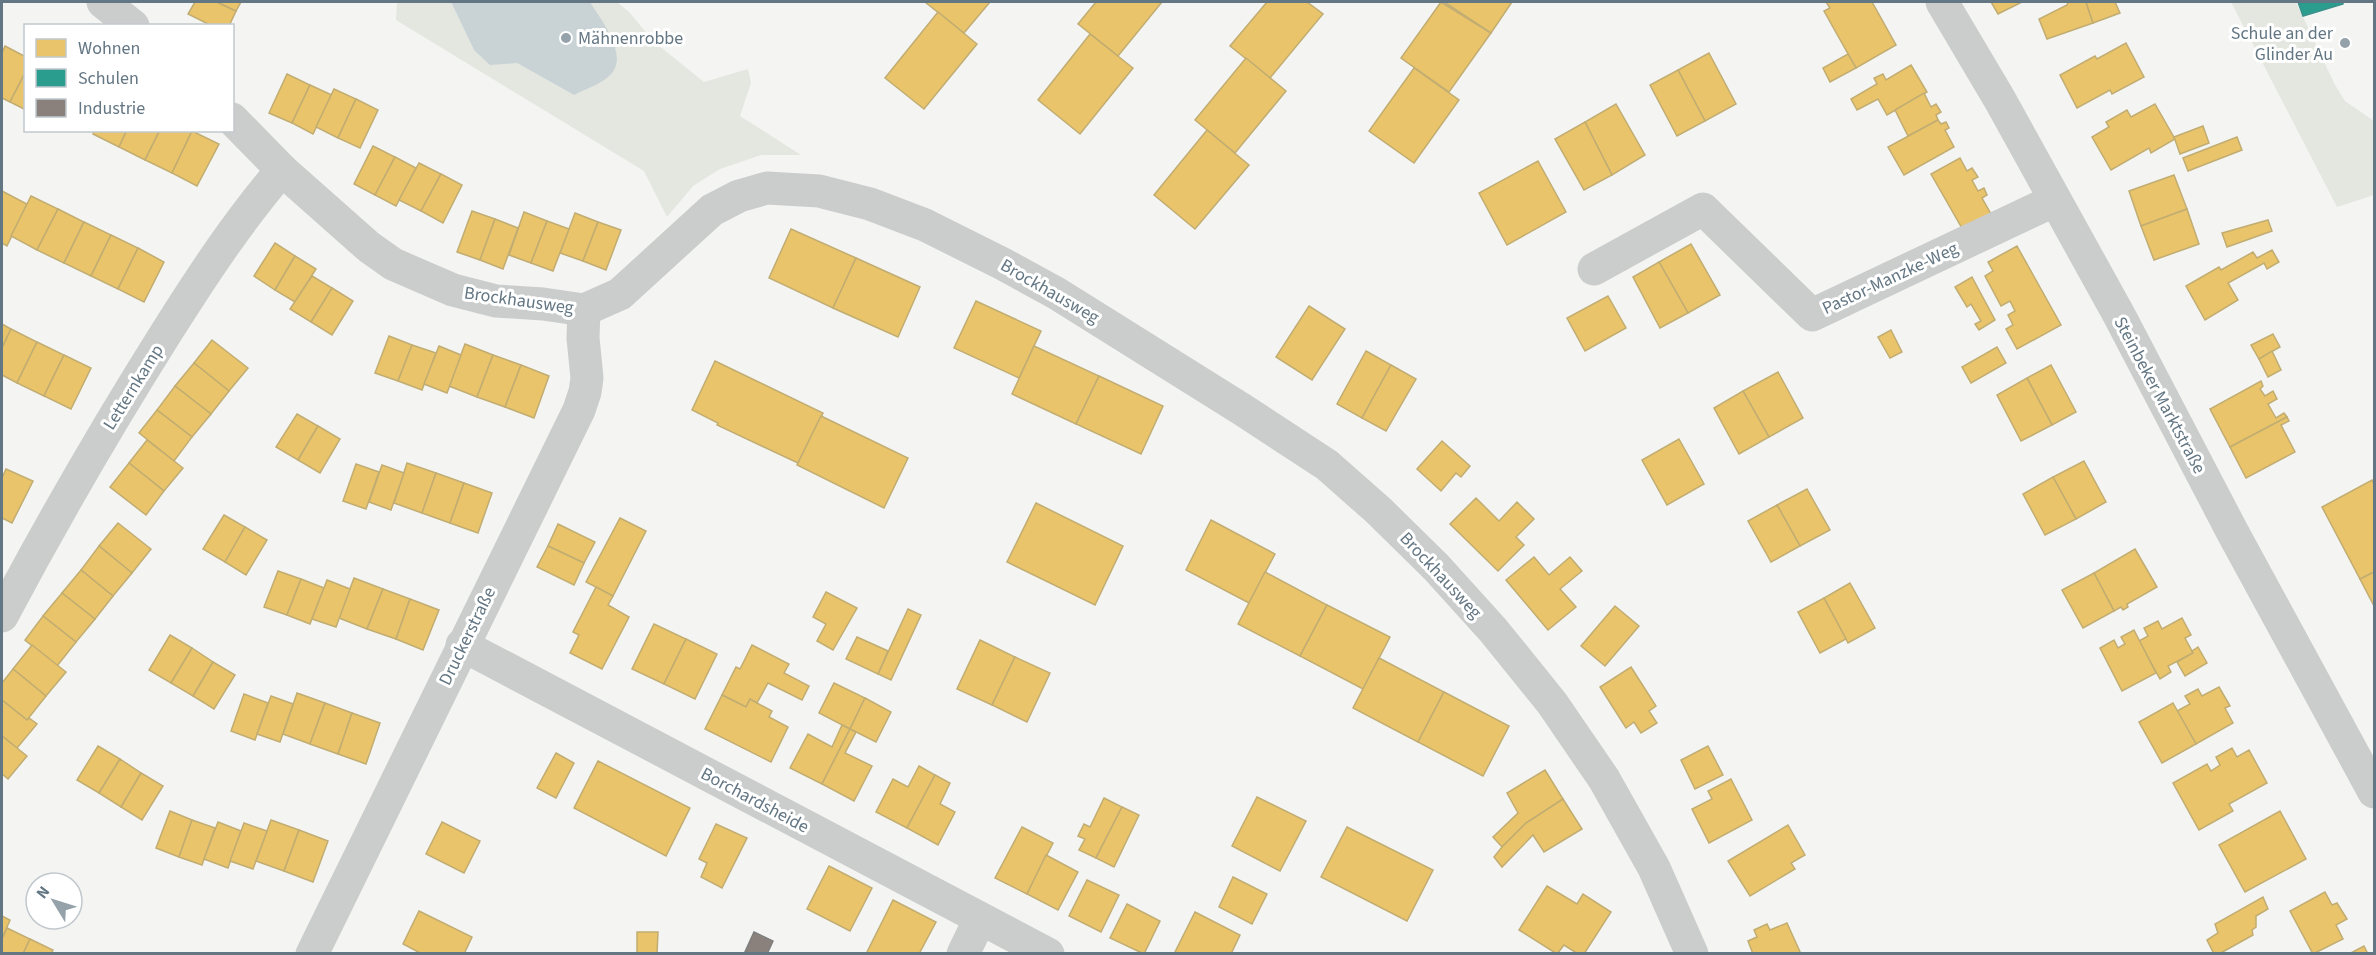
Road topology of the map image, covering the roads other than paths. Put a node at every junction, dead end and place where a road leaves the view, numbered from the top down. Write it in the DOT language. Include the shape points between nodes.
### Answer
graph roads {
  1 [pos="104,2"];
  2 [pos="1942,2"];
  3 [pos="131,24"];
  4 [pos="234,121"];
  5 [pos="282,170"];
  6 [pos="2055,200"];
  7 [pos="1594,269"];
  8 [pos="584,310"];
  9 [pos="2,616"];
  10 [pos="462,645"];
  11 [pos="2374,792"];
  12 [pos="981,919"];
  13 [pos="312,954"];
  14 [pos="963,954"];
  15 [pos="1048,954"];
  16 [pos="1692,954"];
  1 -- 3 [label="street"];
  2 -- 6 [label="street, Steinbeker Marktstraße"];
  4 -- 5 [label="street, Brockhausweg"];
  5 -- 8 [label="street, Brockhausweg" via="369,247 416,275 495,301"];
  5 -- 9 [label="street, Letternkamp" via="244,215 136,380"];
  6 -- 7 [label="street, Pastor-Manzke-Weg" via="1812,315 1703,209"];
  6 -- 11 [label="street, Steinbeker Marktstraße"];
  8 -- 10 [label="street, Druckerstraße" via="587,378 579,410"];
  8 -- 16 [label="street, Brockhausweg" via="620,294 712,210 767,188 819,191 870,204 926,225 1056,293 1326,465 1436,567 1552,703 1604,780 1654,868"];
  10 -- 12 [label="street, Borchardsheide"];
  10 -- 13 [label="street, Druckerstraße"];
  12 -- 14 [label="street"];
  12 -- 15 [label="street, Borchardsheide"];
}
